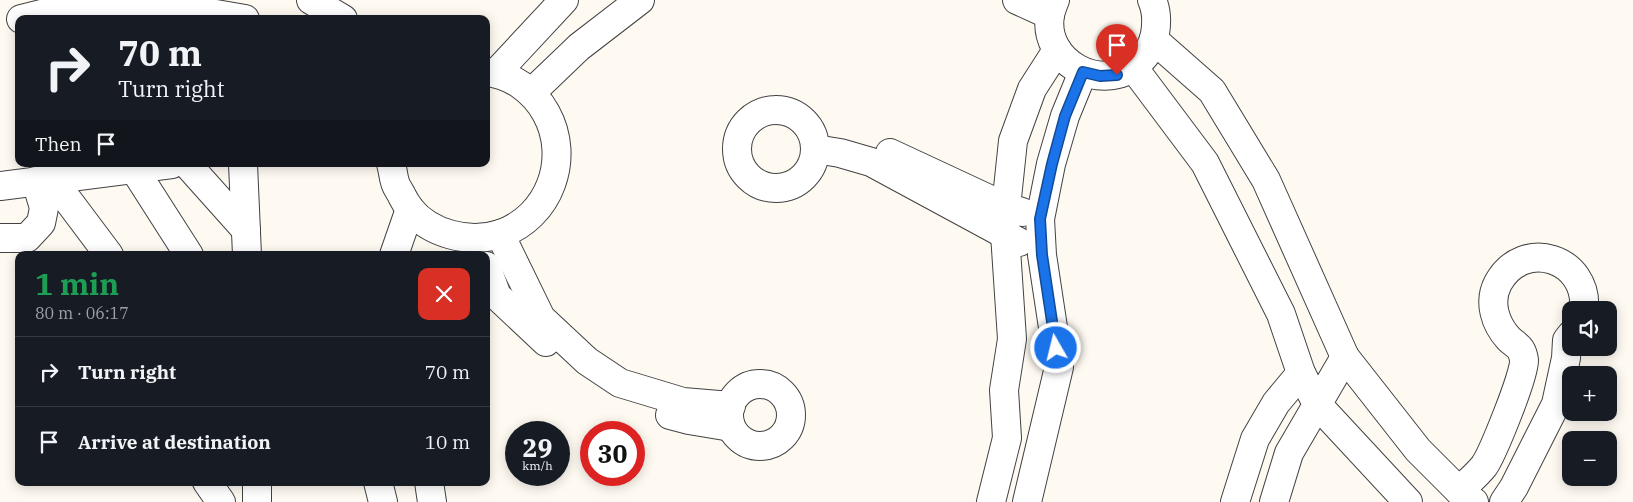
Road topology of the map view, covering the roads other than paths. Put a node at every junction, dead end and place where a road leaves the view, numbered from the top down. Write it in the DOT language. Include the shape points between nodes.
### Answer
graph roads {
  1 [pos="311,0"];
  2 [pos="564,0"];
  3 [pos="640,0"];
  4 [pos="1017,0"];
  5 [pos="1152,0"];
  6 [pos="77,3"];
  7 [pos="1052,8"];
  8 [pos="34,15"];
  9 [pos="222,15"];
  10 [pos="337,15"];
  11 [pos="15,20"];
  12 [pos="0,25"];
  13 [pos="1154,40"];
  14 [pos="1057,50"];
  15 [pos="1133,67"];
  16 [pos="491,72"];
  17 [pos="1083,72"];
  18 [pos="531,94"];
  19 [pos="144,167"];
  20 [pos="189,167"];
  21 [pos="243,167"];
  22 [pos="392,167"];
  23 [pos="134,168"];
  24 [pos="44,180"];
  25 [pos="0,186"];
  26 [pos="1006,207"];
  27 [pos="410,209"];
  28 [pos="1040,219"];
  29 [pos="1005,234"];
  30 [pos="0,238"];
  31 [pos="486,242"];
  32 [pos="247,243"];
  33 [pos="445,245"];
  34 [pos="34,246"];
  35 [pos="106,251"];
  36 [pos="186,251"];
  37 [pos="395,251"];
  38 [pos="1042,255"];
  39 [pos="490,277"];
  40 [pos="1585,301"];
  41 [pos="1566,356"];
  42 [pos="1345,357"];
  43 [pos="1301,373"];
  44 [pos="1317,404"];
  45 [pos="210,486"];
  46 [pos="257,486"];
  47 [pos="379,486"];
  48 [pos="430,486"];
  49 [pos="1466,496"];
  50 [pos="221,502"];
  51 [pos="257,502"];
  52 [pos="383,502"];
  53 [pos="432,502"];
  54 [pos="991,502"];
  55 [pos="1027,502"];
  56 [pos="1235,502"];
  57 [pos="1274,502"];
  58 [pos="1408,502"];
  59 [pos="1504,502"];
  1 -- 10 [label="street"];
  2 -- 16 [label="street"];
  3 -- 18 [label="street" via="579,47"];
  4 -- 7 [label="street"];
  5 -- 13 [label="street" via="1157,23"];
  6 -- 8 [label="street"];
  6 -- 9 [label="street" via="157,4"];
  7 -- 14 [label="street" via="1050,34"];
  11 -- 12 [label="street"];
  13 -- 15 [label="street" via="1146,55"];
  13 -- 42 [label="street" via="1212,90 1266,180"];
  14 -- 17 [label="street" via="1068,64"];
  14 -- 26 [label="street" via="1032,89 1013,140"];
  15 -- 17 [label="street" via="1117,75"];
  15 -- 43 [label="street" via="1205,163 1281,314"];
  16 -- 18 [label="street" via="520,84"];
  17 -- 28 [label="street" via="1065,116"];
  18 -- 31 [label="street" via="540,102 553,125 558,152 554,178 542,202 523,222"];
  19 -- 23 [label="street"];
  20 -- 32 [label="street"];
  21 -- 32 [label="street"];
  22 -- 27 [label="street" via="395,184"];
  23 -- 24 [label="street"];
  23 -- 36 [label="street"];
  24 -- 25 [label="street"];
  24 -- 34 [label="street" via="44,208"];
  24 -- 35 [label="street"];
  26 -- 28 [label="street"];
  26 -- 29 [label="street"];
  26 -- 29 [label="street" via="871,144 838,136 814,142 871,162"];
  27 -- 33 [label="street"];
  27 -- 37 [label="street"];
  28 -- 38 [label="street"];
  29 -- 38 [label="street"];
  29 -- 54 [label="street" via="1012,339 1004,390 1007,438"];
  30 -- 34 [label="street"];
  31 -- 33 [label="street"];
  31 -- 39 [label="street" via="541,318 587,361 620,383 731,416 689,420 620,402 593,387 497,296"];
  38 -- 55 [label="street" via="1059,367"];
  40 -- 49 [label="street" via="1582,285 1574,273 1562,263 1548,258 1518,262 1497,284 1494,314 1500,328 1521,348 1525,362 1513,402"];
  41 -- 59 [label="street" via="1556,404"];
  42 -- 44 [label="street"];
  42 -- 49 [label="street" via="1418,450"];
  43 -- 44 [label="street"];
  43 -- 56 [label="street" via="1276,403 1255,439"];
  44 -- 57 [label="street" via="1289,453"];
  44 -- 58 [label="street"];
  45 -- 50 [label="street"];
  46 -- 51 [label="street"];
  47 -- 52 [label="street"];
  48 -- 53 [label="street"];
}
